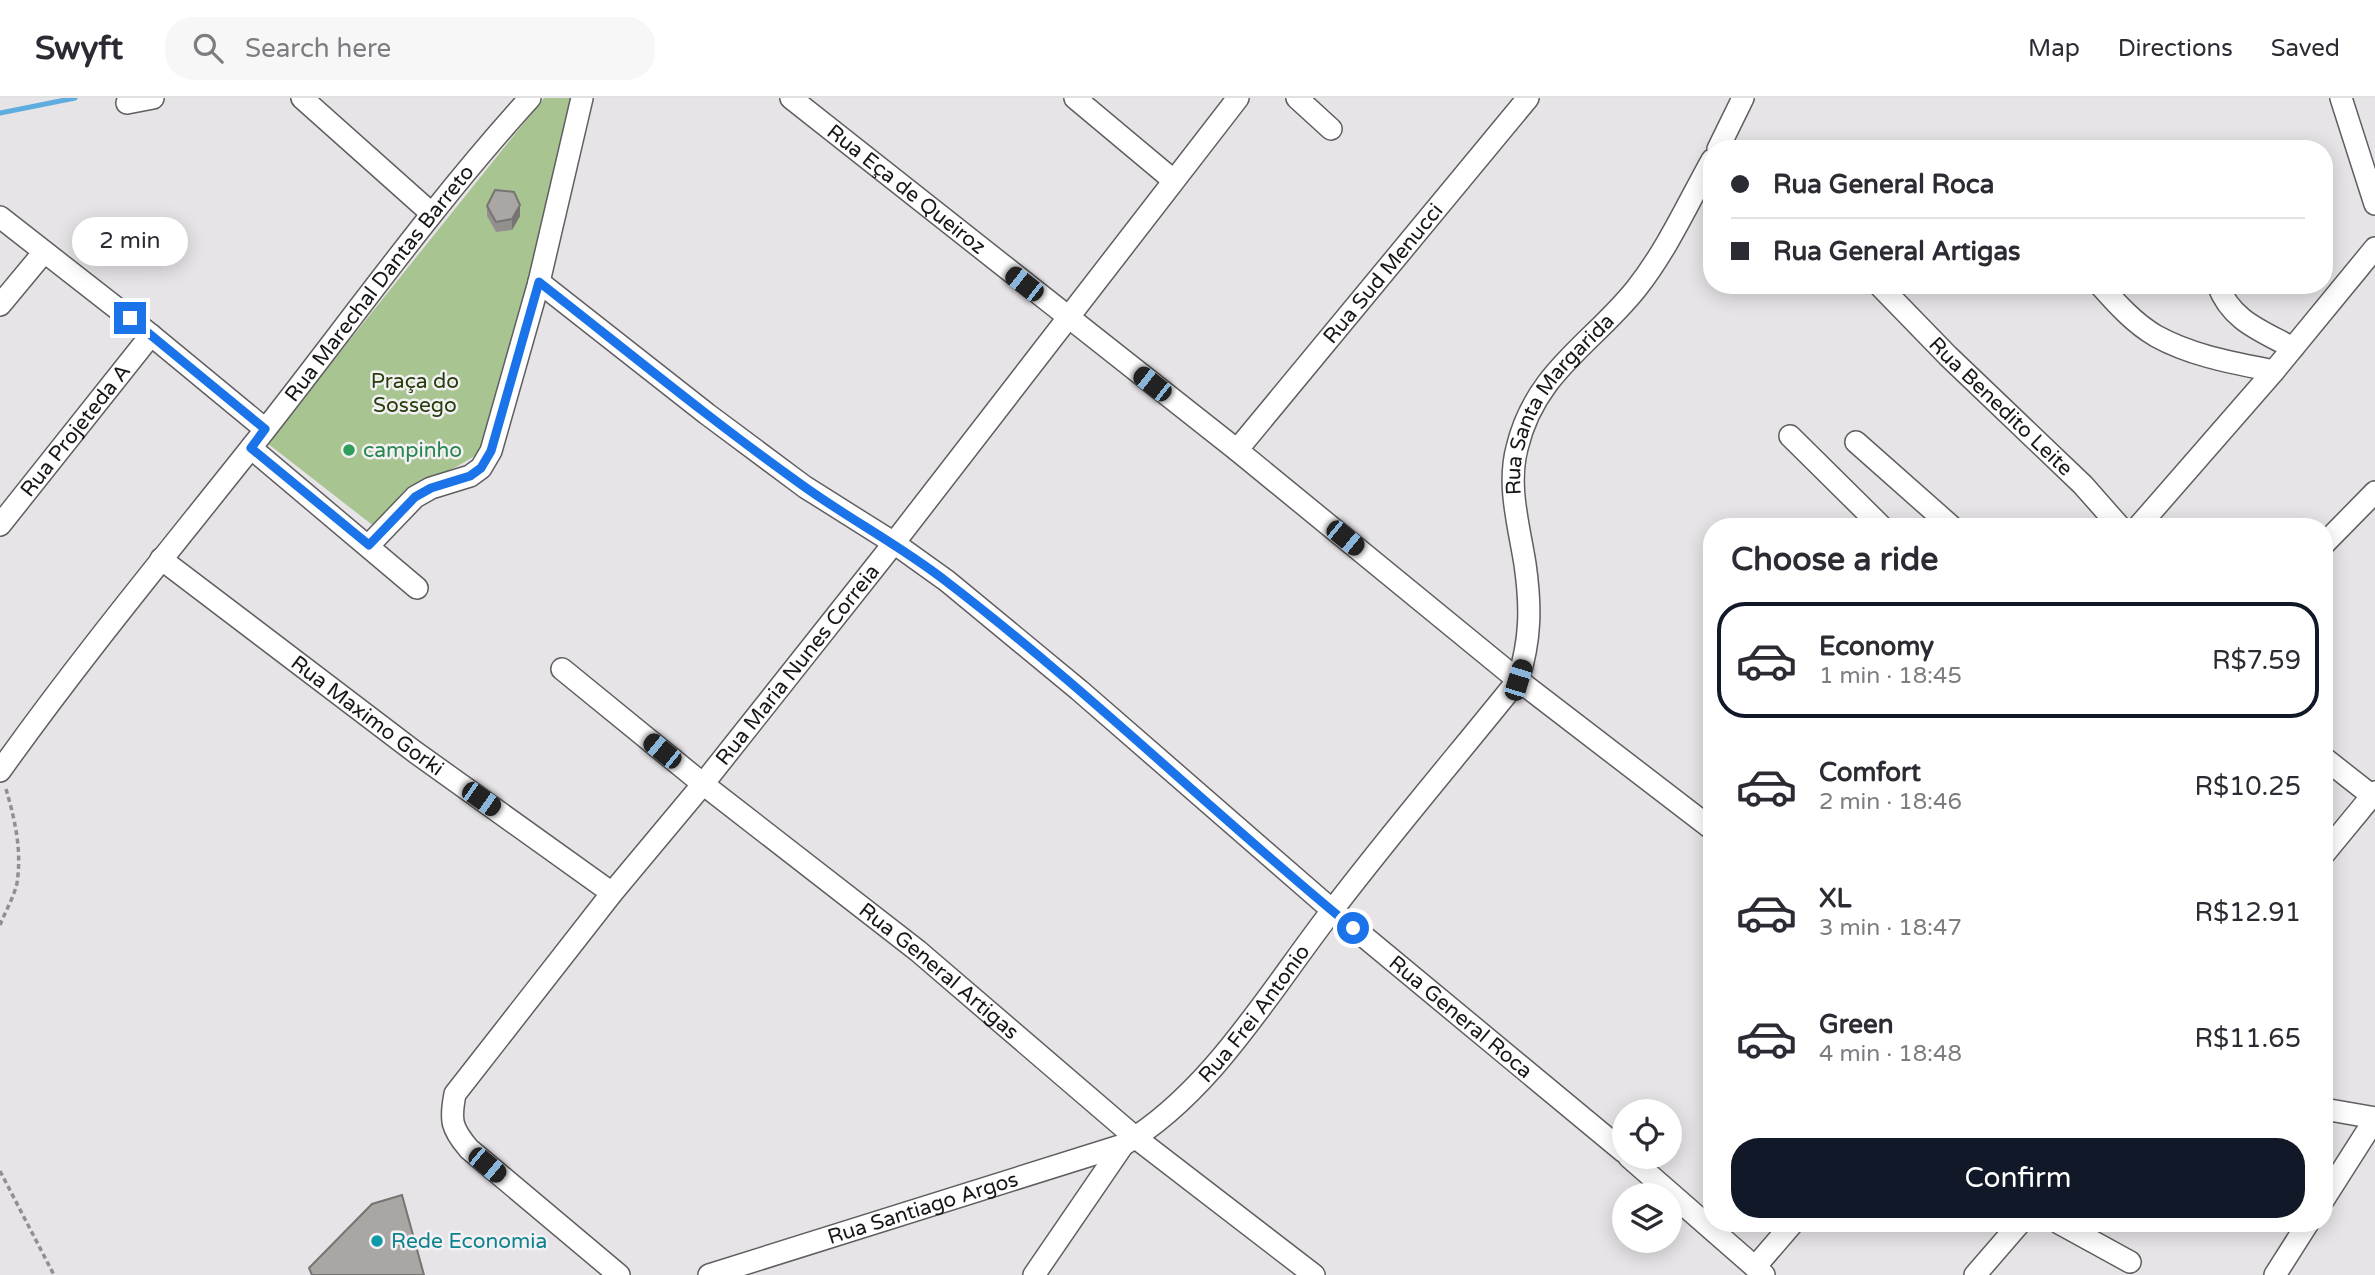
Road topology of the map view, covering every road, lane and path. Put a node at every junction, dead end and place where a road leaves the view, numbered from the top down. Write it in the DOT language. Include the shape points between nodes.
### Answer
graph roads {
  1 [pos="153,98"];
  2 [pos="302,98"];
  3 [pos="530,98"];
  4 [pos="582,98"];
  5 [pos="790,98"];
  6 [pos="1075,98"];
  7 [pos="1238,98"];
  8 [pos="1297,98"];
  9 [pos="1528,98"];
  10 [pos="1743,98"];
  11 [pos="2341,98"];
  12 [pos="127,103"];
  13 [pos="1331,129"];
  14 [pos="1724,140"];
  15 [pos="1703,178"];
  16 [pos="1173,180"];
  17 [pos="2375,204"];
  18 [pos="431,213"];
  19 [pos="0,217"];
  20 [pos="2375,248"];
  21 [pos="44,252"];
  22 [pos="539,282"];
  23 [pos="1888,294"];
  24 [pos="2108,294"];
  25 [pos="2221,294"];
  26 [pos="0,305"];
  27 [pos="1067,317"];
  28 [pos="151,335"];
  29 [pos="2293,348"];
  30 [pos="2274,371"];
  31 [pos="265,429"];
  32 [pos="1790,436"];
  33 [pos="1856,442"];
  34 [pos="251,448"];
  35 [pos="1237,450"];
  36 [pos="2375,492"];
  37 [pos="1873,518"];
  38 [pos="1942,518"];
  39 [pos="2112,518"];
  40 [pos="2146,518"];
  41 [pos="0,525"];
  42 [pos="2333,535"];
  43 [pos="894,543"];
  44 [pos="369,545"];
  45 [pos="161,559"];
  46 [pos="418,588"];
  47 [pos="562,669"];
  48 [pos="1518,680"];
  49 [pos="2333,765"];
  50 [pos="0,770"];
  51 [pos="703,784"];
  52 [pos="2374,795"];
  53 [pos="1703,822"];
  54 [pos="2333,843"];
  55 [pos="611,893"];
  56 [pos="1332,911"];
  57 [pos="0,925"];
  58 [pos="2333,1111"];
  59 [pos="2375,1119"];
  60 [pos="1130,1141"];
  61 [pos="1612,1142"];
  62 [pos="1643,1169"];
  63 [pos="0,1171"];
  64 [pos="2333,1185"];
  65 [pos="1703,1221"];
  66 [pos="1715,1232"];
  67 [pos="1787,1232"];
  68 [pos="2012,1232"];
  69 [pos="2075,1232"];
  70 [pos="2302,1232"];
  71 [pos="2130,1262"];
  72 [pos="1760,1271"];
  73 [pos="54,1275"];
  74 [pos="619,1275"];
  75 [pos="709,1275"];
  76 [pos="1034,1275"];
  77 [pos="1314,1275"];
  78 [pos="1975,1275"];
  79 [pos="2275,1275"];
  1 -- 12 [label="street"];
  2 -- 18 [label="street"];
  3 -- 18 [label="street, Rua Marechal Dantas Barreto"];
  4 -- 22 [label="street"];
  5 -- 27 [label="street, Rua Eça de Queiroz"];
  6 -- 16 [label="street"];
  7 -- 16 [label="street, Rua Maria Nunes Correia"];
  8 -- 13 [label="street"];
  9 -- 35 [label="street, Rua Sud Menucci"];
  10 -- 14 [label="street, Rua Santa Margarida"];
  11 -- 17 [label="street"];
  15 -- 48 [label="street, Rua Santa Margarida" via="1637,287 1558,369 1527,418 1516,450 1514,479 1529,597 1529,635"];
  16 -- 27 [label="street, Rua Maria Nunes Correia"];
  18 -- 31 [label="street, Rua Marechal Dantas Barreto"];
  19 -- 21 [label="street"];
  20 -- 29 [label="street"];
  21 -- 26 [label="street"];
  21 -- 28 [label="street"];
  22 -- 43 [label="street, Rua General Roca" via="805,487"];
  22 -- 44 [label="street" via="491,451 481,468 415,497"];
  23 -- 39 [label="street, Rua Benedito Leite"];
  24 -- 30 [label="street" via="2155,335 2187,350"];
  25 -- 29 [label="street" via="2240,318"];
  27 -- 35 [label="street, Rua Eça de Queiroz"];
  27 -- 43 [label="street, Rua Maria Nunes Correia"];
  28 -- 31 [label="street"];
  28 -- 41 [label="street, Rua Projeteda A"];
  29 -- 30 [label="street"];
  30 -- 40 [label="street"];
  31 -- 34 [label="street, Rua Marechal Dantas Barreto"];
  32 -- 37 [label="street"];
  33 -- 38 [label="street"];
  34 -- 44 [label="street"];
  34 -- 45 [label="street, Rua Marechal Dantas Barreto"];
  35 -- 48 [label="street, Rua Eça de Queiroz"];
  36 -- 42 [label="street"];
  43 -- 51 [label="street, Rua Maria Nunes Correia"];
  43 -- 56 [label="street, Rua General Roca" via="1079,690"];
  44 -- 46 [label="street"];
  45 -- 50 [label="street, Rua Marechal Dantas Barreto"];
  45 -- 55 [label="street, Rua Maximo Gorki" via="415,752"];
  47 -- 51 [label="street, Rua General Artigas"];
  48 -- 53 [label="street, Rua Eça de Queiroz"];
  48 -- 56 [label="street, Rua Frei Antonio"];
  49 -- 52 [label="street"];
  50 -- 57 [label="path" via="18,834 16,885"];
  51 -- 55 [label="street, Rua Maria Nunes Correia"];
  51 -- 60 [label="street, Rua General Artigas" via="918,951"];
  52 -- 54 [label="street"];
  55 -- 74 [label="street, Rua Maria Nunes Correia" via="455,1094 452,1125 468,1149"];
  56 -- 60 [label="street, Rua Frei Antonio" via="1210,1072"];
  56 -- 61 [label="street, Rua General Roca"];
  58 -- 59 [label="street"];
  59 -- 64 [label="street"];
  60 -- 75 [label="street, Rua Santiago Argos"];
  60 -- 76 [label="street, Rua Frei Antonio"];
  60 -- 77 [label="street, Rua General Artigas"];
  62 -- 65 [label="street"];
  63 -- 73 [label="path"];
  66 -- 72 [label="street"];
  67 -- 72 [label="street"];
  68 -- 78 [label="street"];
  69 -- 71 [label="street"];
  70 -- 79 [label="street"];
}
